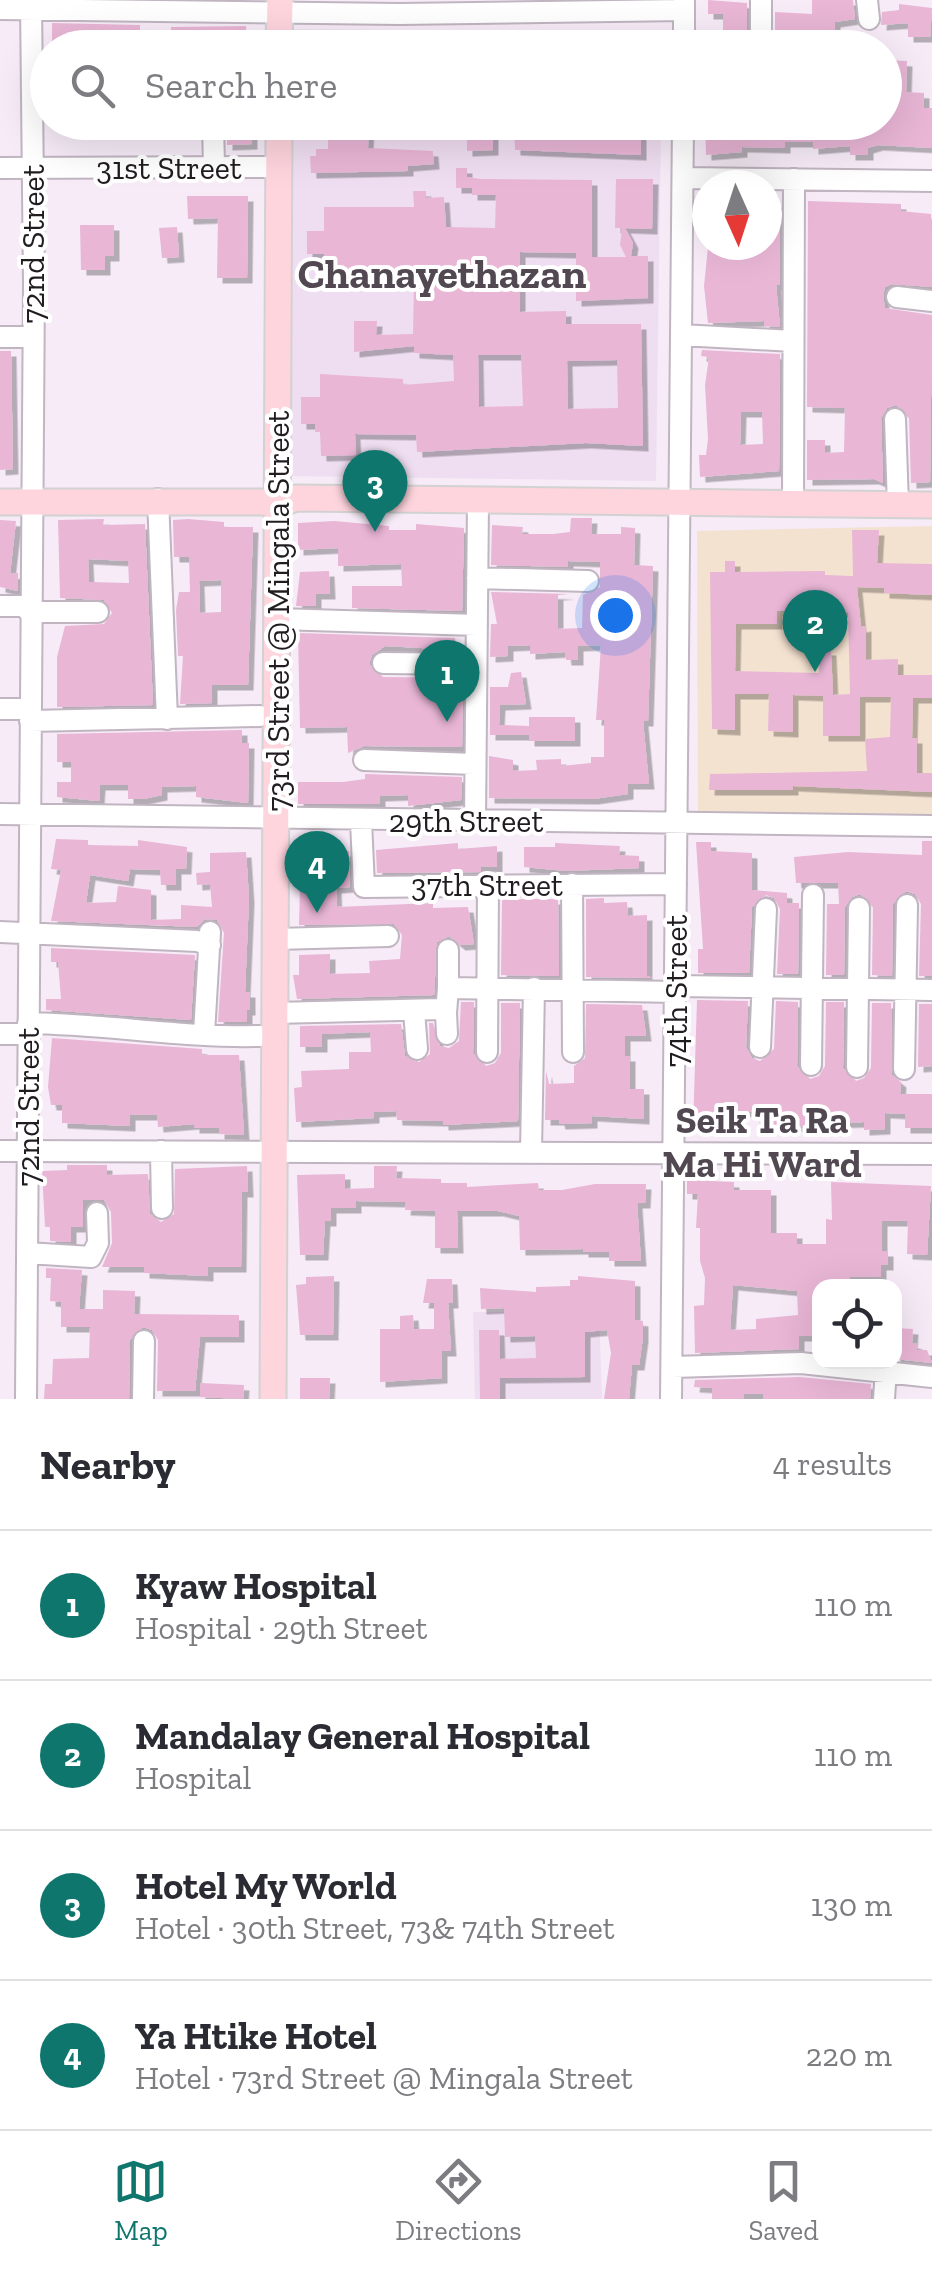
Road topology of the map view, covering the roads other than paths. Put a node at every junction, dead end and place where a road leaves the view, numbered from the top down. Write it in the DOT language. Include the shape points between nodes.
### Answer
graph roads {
  1 [pos="761,0"];
  2 [pos="31,5"];
  3 [pos="684,5"];
  4 [pos="272,6"];
  5 [pos="0,9"];
  6 [pos="31,30"];
  7 [pos="761,30"];
  8 [pos="33,140"];
  9 [pos="213,140"];
  10 [pos="267,140"];
  11 [pos="276,140"];
  12 [pos="683,140"];
  13 [pos="272,167"];
  14 [pos="0,168"];
  15 [pos="33,168"];
  16 [pos="214,168"];
  17 [pos="682,178"];
  18 [pos="794,180"];
  19 [pos="932,181"];
  20 [pos="897,298"];
  21 [pos="932,301"];
  22 [pos="682,335"];
  23 [pos="0,337"];
  24 [pos="33,337"];
  25 [pos="793,341"];
  26 [pos="895,419"];
  27 [pos="0,488"];
  28 [pos="32,495"];
  29 [pos="275,497"];
  30 [pos="158,499"];
  31 [pos="478,500"];
  32 [pos="0,502"];
  33 [pos="680,504"];
  34 [pos="898,504"];
  35 [pos="932,505"];
  36 [pos="793,506"];
  37 [pos="477,578"];
  38 [pos="588,581"];
  39 [pos="0,606"];
  40 [pos="30,609"];
  41 [pos="98,612"];
  42 [pos="277,619"];
  43 [pos="477,626"];
  44 [pos="383,663"];
  45 [pos="476,664"];
  46 [pos="0,709"];
  47 [pos="30,715"];
  48 [pos="260,716"];
  49 [pos="167,718"];
  50 [pos="364,760"];
  51 [pos="474,764"];
  52 [pos="0,814"];
  53 [pos="30,815"];
  54 [pos="270,818"];
  55 [pos="475,820"];
  56 [pos="361,821"];
  57 [pos="675,823"];
  58 [pos="932,826"];
  59 [pos="572,884"];
  60 [pos="676,884"];
  61 [pos="488,885"];
  62 [pos="812,895"];
  63 [pos="906,906"];
  64 [pos="860,908"];
  65 [pos="766,909"];
  66 [pos="0,932"];
  67 [pos="28,934"];
  68 [pos="388,936"];
  69 [pos="276,939"];
  70 [pos="448,950"];
  71 [pos="763,986"];
  72 [pos="858,987"];
  73 [pos="448,988"];
  74 [pos="488,988"];
  75 [pos="534,988"];
  76 [pos="812,988"];
  77 [pos="678,989"];
  78 [pos="905,990"];
  79 [pos="932,990"];
  80 [pos="572,992"];
  81 [pos="414,1011"];
  82 [pos="274,1013"];
  83 [pos="28,1029"];
  84 [pos="0,1034"];
  85 [pos="204,1034"];
  86 [pos="260,1036"];
  87 [pos="760,1047"];
  88 [pos="417,1049"];
  89 [pos="487,1052"];
  90 [pos="572,1052"];
  91 [pos="811,1065"];
  92 [pos="857,1067"];
  93 [pos="904,1069"];
  94 [pos="0,1151"];
  95 [pos="161,1151"];
  96 [pos="268,1151"];
  97 [pos="28,1152"];
  98 [pos="531,1152"];
  99 [pos="674,1153"];
  100 [pos="932,1154"];
  101 [pos="162,1208"];
  102 [pos="97,1213"];
  103 [pos="28,1253"];
  104 [pos="144,1341"];
  105 [pos="812,1364"];
  106 [pos="673,1367"];
  107 [pos="886,1369"];
  108 [pos="932,1377"];
  109 [pos="26,1399"];
  110 [pos="143,1399"];
  111 [pos="257,1399"];
  112 [pos="272,1399"];
  113 [pos="671,1399"];
  114 [pos="884,1399"];
  1 -- 7 [label="street"];
  2 -- 4 [label="street"];
  2 -- 5 [label="street"];
  2 -- 6 [label="street, 72nd Street"];
  3 -- 4 [label="street"];
  8 -- 15 [label="street, 72nd Street"];
  9 -- 16 [label="street"];
  10 -- 13 [label="main road, 73rd Street @ Mingala Street"];
  11 -- 13 [label="main road, 73rd Street @ Mingala Street"];
  12 -- 17 [label="street, 74th Street"];
  13 -- 16 [label="street, 31st Street"];
  13 -- 29 [label="main road, 73rd Street @ Mingala Street"];
  14 -- 15 [label="street, 31st Street"];
  15 -- 16 [label="street, 31st Street"];
  15 -- 24 [label="street, 72nd Street"];
  17 -- 18 [label="street"];
  17 -- 22 [label="street, 74th Street"];
  18 -- 19 [label="street"];
  18 -- 25 [label="street"];
  20 -- 21 [label="street"];
  22 -- 25 [label="street"];
  22 -- 33 [label="street, 74th Street"];
  23 -- 24 [label="street"];
  24 -- 28 [label="street, 72nd Street"];
  25 -- 36 [label="street"];
  26 -- 34 [label="street"];
  27 -- 28 [label="main road"];
  28 -- 29 [label="main road"];
  28 -- 30 [label="main road"];
  28 -- 32 [label="main road"];
  28 -- 40 [label="street, 72nd Street"];
  29 -- 30 [label="main road"];
  29 -- 31 [label="main road"];
  29 -- 42 [label="main road, 73rd Street @ Mingala Street"];
  29 -- 48 [label="main road, 73rd Street @ Mingala Street"];
  30 -- 49 [label="street"];
  31 -- 33 [label="main road"];
  31 -- 37 [label="street"];
  33 -- 36 [label="main road"];
  33 -- 57 [label="street, 74th Street"];
  34 -- 35 [label="main road"];
  34 -- 36 [label="main road"];
  37 -- 38 [label="street"];
  37 -- 43 [label="street"];
  39 -- 40 [label="street"];
  40 -- 41 [label="street"];
  40 -- 47 [label="street, 72nd Street"];
  42 -- 43 [label="street"];
  42 -- 54 [label="main road, 73rd Street @ Mingala Street"];
  43 -- 45 [label="street"];
  44 -- 45 [label="street"];
  45 -- 51 [label="street"];
  46 -- 47 [label="street"];
  47 -- 49 [label="street"];
  47 -- 53 [label="street, 72nd Street"];
  48 -- 49 [label="street"];
  48 -- 54 [label="main road, 73rd Street @ Mingala Street"];
  50 -- 51 [label="street"];
  51 -- 55 [label="street"];
  52 -- 53 [label="street, 29th Street"];
  53 -- 54 [label="street, 29th Street"];
  53 -- 67 [label="street, 72nd Street"];
  54 -- 56 [label="street, 29th Street"];
  54 -- 69 [label="main road, 73rd Street @ Mingala Street"];
  54 -- 86 [label="main road, 73rd Street @ Mingala Street"];
  55 -- 56 [label="street, 29th Street"];
  55 -- 57 [label="street, 29th Street"];
  56 -- 61 [label="street, 37th Street" via="364,886"];
  57 -- 58 [label="street, 29th Street"];
  57 -- 60 [label="street, 74th Street"];
  59 -- 60 [label="street, 37th Street"];
  59 -- 61 [label="street, 37th Street"];
  59 -- 80 [label="street"];
  60 -- 77 [label="street, 74th Street"];
  61 -- 74 [label="street"];
  62 -- 76 [label="street"];
  63 -- 78 [label="street"];
  64 -- 72 [label="street"];
  65 -- 71 [label="street"];
  66 -- 67 [label="street"];
  67 -- 83 [label="street, 72nd Street"];
  67 -- 85 [label="street" via="210,939"];
  68 -- 69 [label="street"];
  69 -- 82 [label="main road, 73rd Street @ Mingala Street"];
  70 -- 73 [label="street"];
  71 -- 76 [label="street"];
  71 -- 77 [label="street"];
  71 -- 87 [label="street"];
  72 -- 76 [label="street"];
  72 -- 78 [label="street"];
  72 -- 92 [label="street"];
  73 -- 74 [label="street"];
  73 -- 81 [label="street" via="446,1024 436,1008"];
  74 -- 75 [label="street"];
  74 -- 89 [label="street"];
  75 -- 80 [label="street"];
  75 -- 98 [label="street"];
  76 -- 91 [label="street"];
  77 -- 80 [label="street"];
  77 -- 99 [label="street, 74th Street"];
  78 -- 79 [label="street"];
  78 -- 93 [label="street"];
  80 -- 90 [label="street"];
  81 -- 82 [label="street"];
  81 -- 88 [label="street"];
  82 -- 96 [label="main road, 73rd Street @ Mingala Street"];
  83 -- 84 [label="street"];
  83 -- 85 [label="street" via="109,1024"];
  83 -- 97 [label="street, 72nd Street"];
  85 -- 86 [label="street"];
  86 -- 96 [label="main road, 73rd Street @ Mingala Street"];
  94 -- 97 [label="street"];
  95 -- 96 [label="street"];
  95 -- 97 [label="street"];
  95 -- 101 [label="street"];
  96 -- 98 [label="street"];
  96 -- 111 [label="main road, 73rd Street @ Mingala Street"];
  96 -- 112 [label="main road, 73rd Street @ Mingala Street"];
  97 -- 103 [label="street, 72nd Street"];
  98 -- 99 [label="street"];
  99 -- 100 [label="street"];
  99 -- 106 [label="street, 74th Street"];
  102 -- 103 [label="street" via="98,1243 91,1257"];
  103 -- 109 [label="street, 72nd Street"];
  104 -- 110 [label="street"];
  105 -- 106 [label="street"];
  106 -- 113 [label="street, 74th Street"];
  107 -- 108 [label="street"];
  107 -- 114 [label="street"];
}
